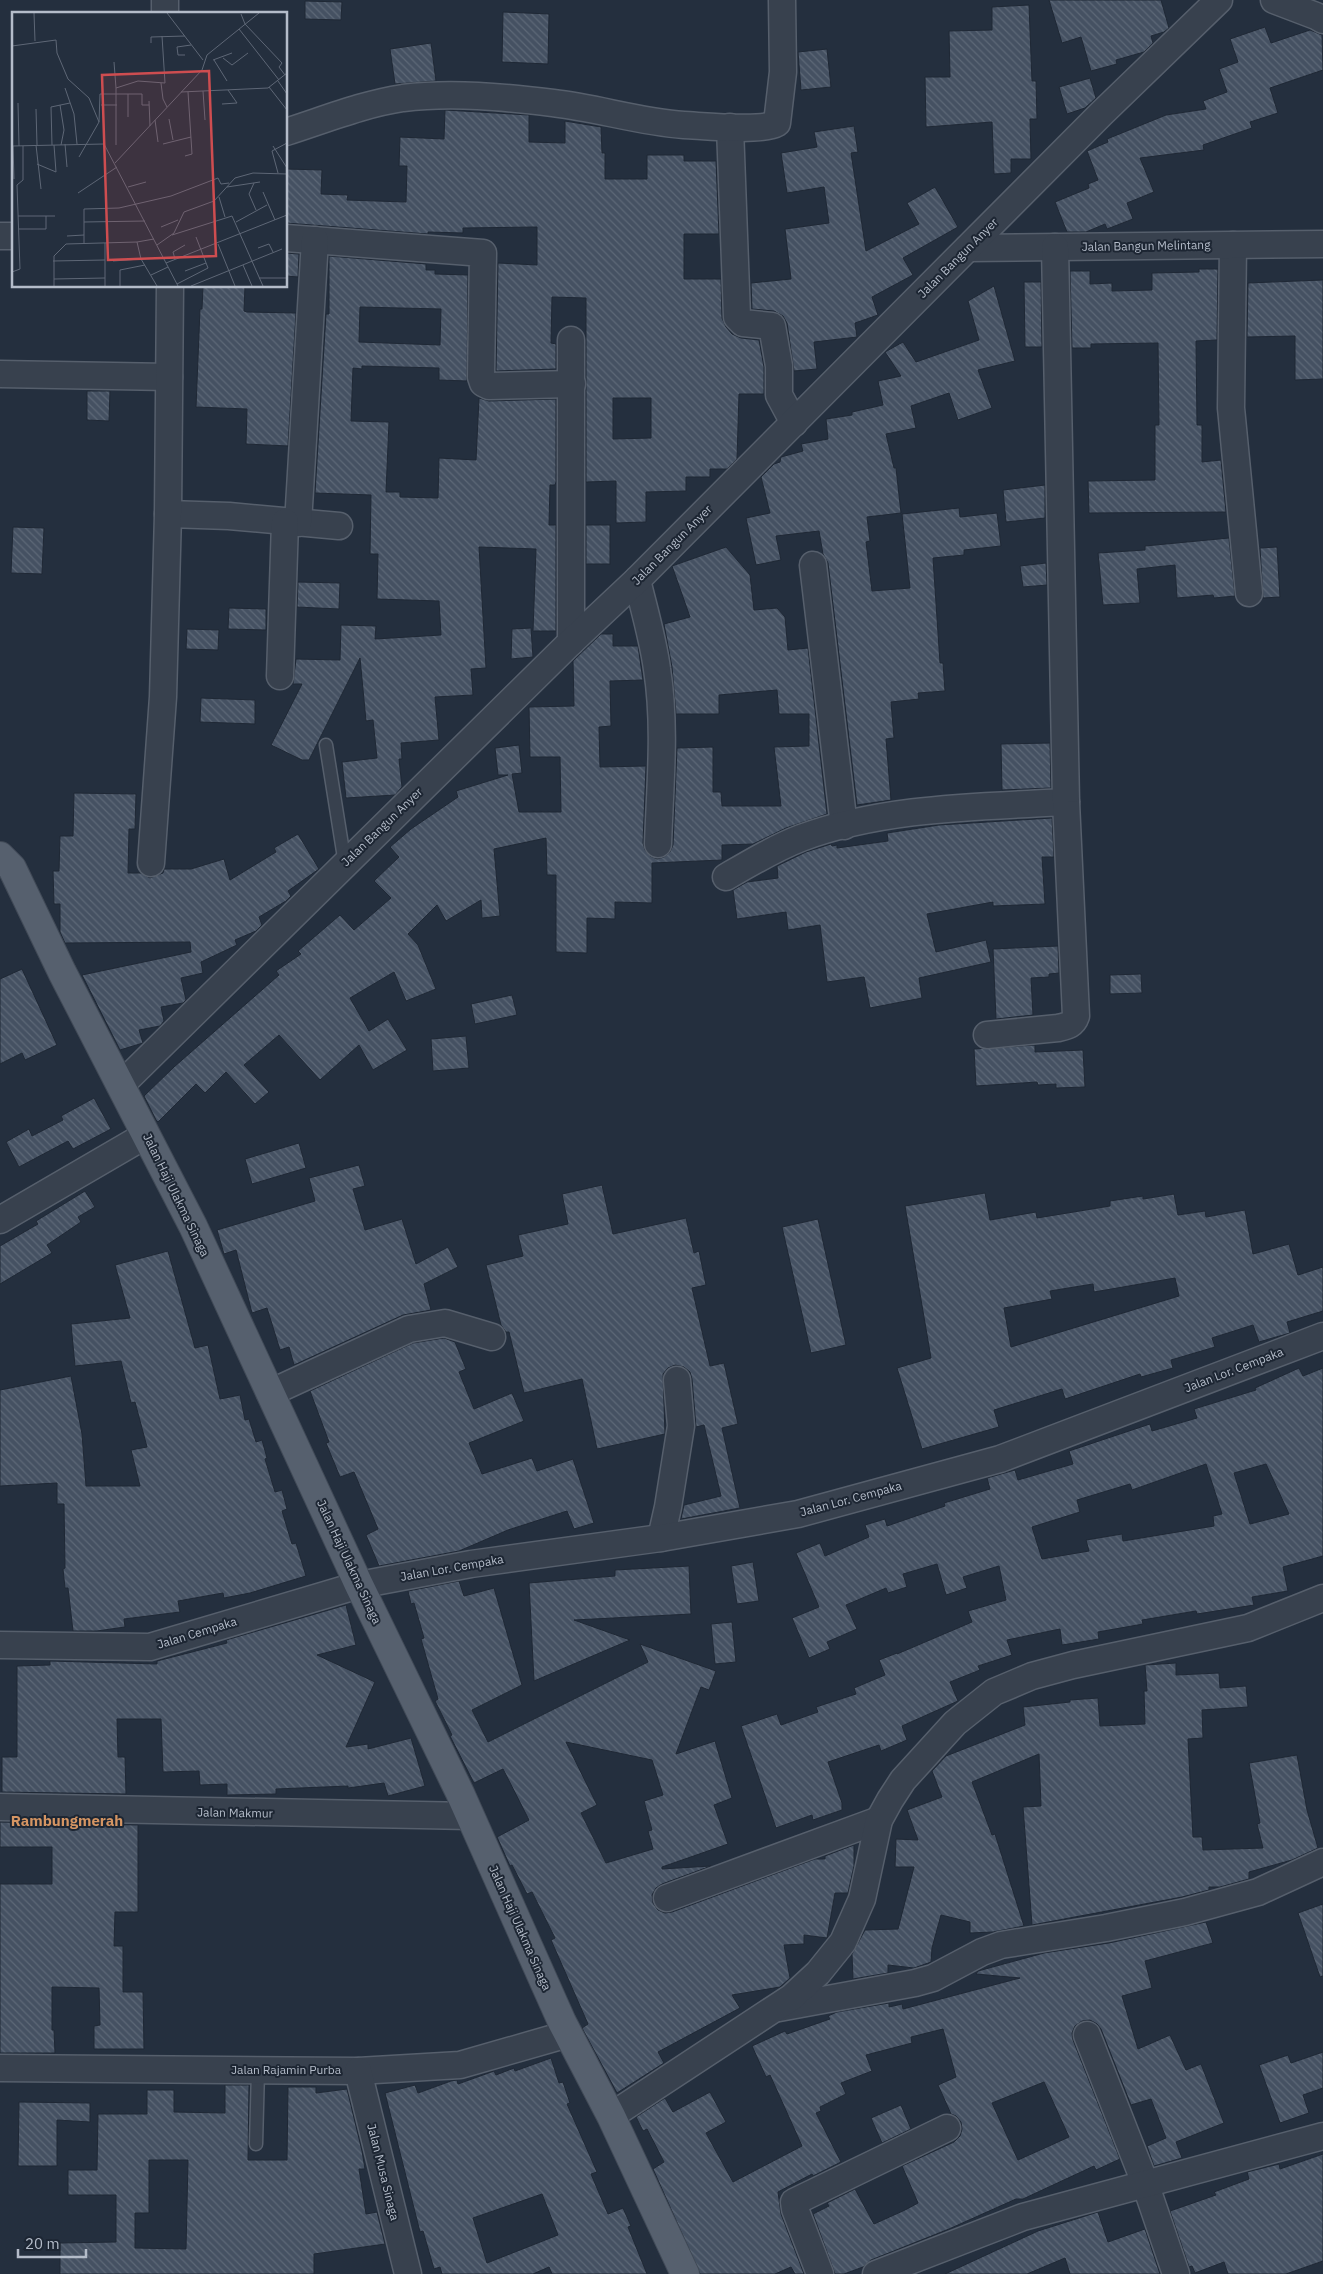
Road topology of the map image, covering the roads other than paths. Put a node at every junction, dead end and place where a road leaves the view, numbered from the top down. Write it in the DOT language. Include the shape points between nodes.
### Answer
graph roads {
  1 [pos="782,0"];
  2 [pos="1219,0"];
  3 [pos="1274,0"];
  4 [pos="1323,20"];
  5 [pos="730,127"];
  6 [pos="288,131"];
  7 [pos="288,238"];
  8 [pos="315,240"];
  9 [pos="1323,244"];
  10 [pos="1233,245"];
  11 [pos="1055,247"];
  12 [pos="968,248"];
  13 [pos="170,288"];
  14 [pos="571,340"];
  15 [pos="0,374"];
  16 [pos="169,377"];
  17 [pos="572,384"];
  18 [pos="794,423"];
  19 [pos="168,514"];
  20 [pos="292,523"];
  21 [pos="339,526"];
  22 [pos="812,565"];
  23 [pos="637,580"];
  24 [pos="1249,593"];
  25 [pos="571,642"];
  26 [pos="280,676"];
  27 [pos="326,745"];
  28 [pos="1066,802"];
  29 [pos="844,826"];
  30 [pos="658,844"];
  31 [pos="0,856"];
  32 [pos="151,863"];
  33 [pos="345,864"];
  34 [pos="726,877"];
  35 [pos="987,1035"];
  36 [pos="121,1085"];
  37 [pos="146,1135"];
  38 [pos="0,1220"];
  39 [pos="1323,1336"];
  40 [pos="492,1337"];
  41 [pos="677,1380"];
  42 [pos="270,1393"];
  43 [pos="661,1538"];
  44 [pos="359,1585"];
  45 [pos="1323,1598"];
  46 [pos="0,1645"];
  47 [pos="0,1807"];
  48 [pos="470,1816"];
  49 [pos="879,1820"];
  50 [pos="1323,1862"];
  51 [pos="667,1898"];
  52 [pos="773,2009"];
  53 [pos="568,2034"];
  54 [pos="1087,2035"];
  55 [pos="0,2068"];
  56 [pos="258,2070"];
  57 [pos="358,2071"];
  58 [pos="611,2116"];
  59 [pos="947,2128"];
  60 [pos="1323,2136"];
  61 [pos="256,2144"];
  62 [pos="1145,2183"];
  63 [pos="408,2274"];
  64 [pos="685,2274"];
  65 [pos="820,2274"];
  66 [pos="876,2274"];
  67 [pos="1176,2274"];
  1 -- 5 [label="street" via="783,72 778,122 771,126"];
  2 -- 12 [label="street, Jalan Bangun Anyer"];
  3 -- 4 [label="street"];
  5 -- 6 [label="street" via="668,124 554,103 446,94 401,98"];
  5 -- 18 [label="street" via="737,317 743,322 772,326 779,366 779,394"];
  7 -- 8 [label="street"];
  8 -- 17 [label="street" via="483,253 483,383 489,386"];
  8 -- 20 [label="street"];
  9 -- 10 [label="street, Jalan Bangun Melintang"];
  10 -- 11 [label="street, Jalan Bangun Melintang"];
  10 -- 24 [label="street" via="1232,408"];
  11 -- 12 [label="street, Jalan Bangun Melintang"];
  11 -- 28 [label="street"];
  12 -- 18 [label="street, Jalan Bangun Anyer"];
  13 -- 16 [label="street"];
  14 -- 17 [label="street"];
  15 -- 16 [label="street"];
  16 -- 19 [label="street"];
  17 -- 25 [label="street"];
  18 -- 23 [label="street, Jalan Bangun Anyer"];
  19 -- 20 [label="street"];
  19 -- 32 [label="street" via="163,697"];
  20 -- 21 [label="street"];
  20 -- 26 [label="street"];
  22 -- 29 [label="street"];
  23 -- 25 [label="street, Jalan Bangun Anyer"];
  23 -- 30 [label="street" via="658,669 661,746"];
  25 -- 33 [label="street, Jalan Bangun Anyer"];
  27 -- 33 [label="lane"];
  28 -- 29 [label="street" via="974,807 901,815"];
  28 -- 35 [label="street" via="1074,1021 1058,1028"];
  29 -- 34 [label="street" via="801,838"];
  31 -- 36 [label="main road, Jalan Haji Ulakma Sinaga" via="12,868"];
  33 -- 36 [label="street, Jalan Bangun Anyer"];
  36 -- 37 [label="main road, Jalan Haji Ulakma Sinaga"];
  37 -- 38 [label="street"];
  37 -- 42 [label="main road, Jalan Haji Ulakma Sinaga" via="193,1226"];
  39 -- 43 [label="street, Jalan Lor. Cempaka" via="1000,1459 798,1514"];
  40 -- 42 [label="street" via="445,1323 409,1329"];
  41 -- 43 [label="street" via="681,1426"];
  42 -- 44 [label="main road, Jalan Haji Ulakma Sinaga"];
  43 -- 44 [label="street, Jalan Lor. Cempaka" via="471,1564"];
  44 -- 46 [label="street, Jalan Cempaka" via="150,1647"];
  44 -- 48 [label="main road, Jalan Haji Ulakma Sinaga"];
  45 -- 49 [label="street" via="1248,1628 1073,1665 1032,1676 994,1692 956,1723 903,1780"];
  47 -- 48 [label="street, Jalan Makmur"];
  48 -- 53 [label="main road, Jalan Haji Ulakma Sinaga"];
  49 -- 51 [label="street"];
  49 -- 52 [label="street" via="862,1899 843,1942 818,1973"];
  50 -- 52 [label="street" via="1258,1892 1185,1912 1001,1945 933,1978"];
  52 -- 58 [label="street"];
  53 -- 57 [label="street, Jalan Rajamin Purba" via="460,2064"];
  53 -- 58 [label="main road, Jalan Haji Ulakma Sinaga"];
  54 -- 62 [label="street"];
  55 -- 56 [label="street, Jalan Rajamin Purba"];
  56 -- 57 [label="street, Jalan Rajamin Purba"];
  56 -- 61 [label="lane"];
  57 -- 63 [label="street, Jalan Musa Sinaga"];
  58 -- 64 [label="main road, Jalan Haji Ulakma Sinaga"];
  59 -- 65 [label="street" via="794,2202"];
  60 -- 62 [label="street"];
  62 -- 66 [label="street" via="1023,2217"];
  62 -- 67 [label="street"];
}
